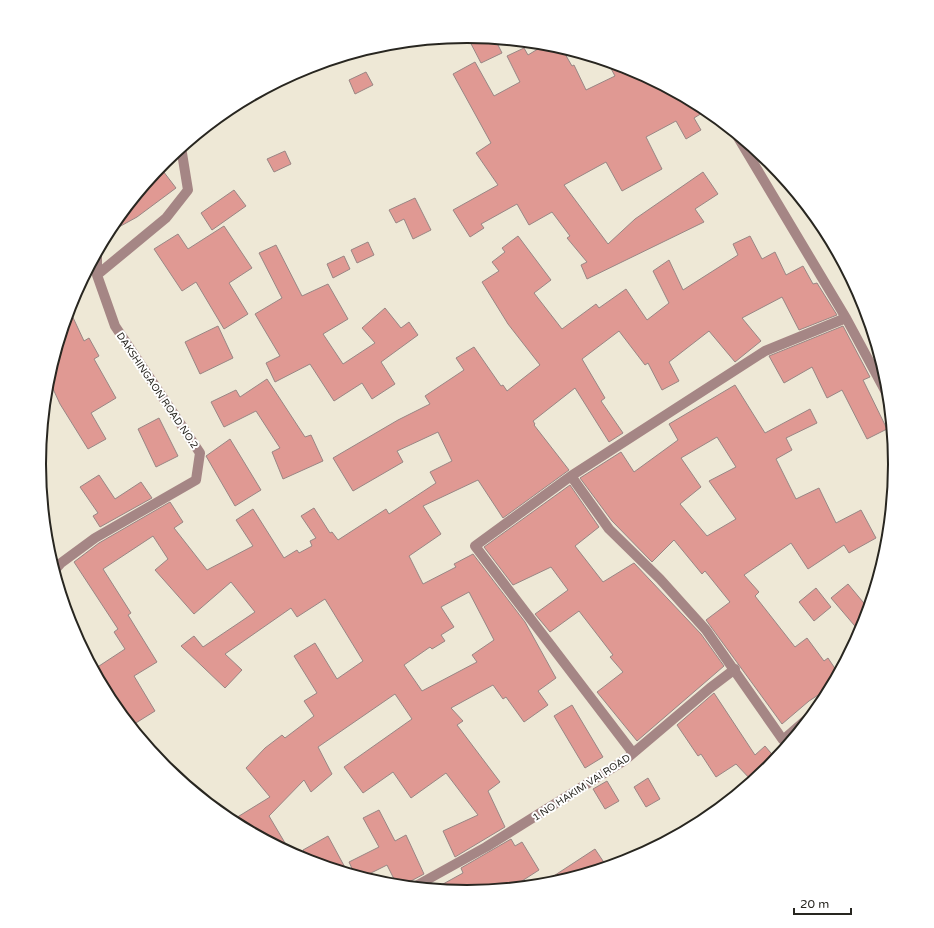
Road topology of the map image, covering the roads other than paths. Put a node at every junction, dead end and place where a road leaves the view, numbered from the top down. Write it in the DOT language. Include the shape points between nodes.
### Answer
graph roads {
  1 [pos="743,145"];
  2 [pos="182,154"];
  3 [pos="97,263"];
  4 [pos="97,274"];
  5 [pos="846,318"];
  6 [pos="880,383"];
  7 [pos="571,476"];
  8 [pos="58,566"];
  9 [pos="735,669"];
  10 [pos="791,733"];
  11 [pos="633,753"];
  12 [pos="423,882"];
  1 -- 5 [label="street"];
  2 -- 4 [label="street" via="188,190 166,218"];
  3 -- 4 [label="street, DAKSHINGAON ROAD NO.2"];
  4 -- 8 [label="street, DAKSHINGAON ROAD NO.2" via="115,326 200,453 196,480 95,538"];
  5 -- 6 [label="street"];
  5 -- 7 [label="street" via="765,351"];
  7 -- 9 [label="street" via="609,529 691,613"];
  7 -- 11 [label="street" via="475,546"];
  9 -- 10 [label="street" via="783,740"];
  9 -- 11 [label="street, 1 NO HAKIM VAI ROAD"];
  11 -- 12 [label="street, 1 NO HAKIM VAI ROAD" via="486,847"];
}
